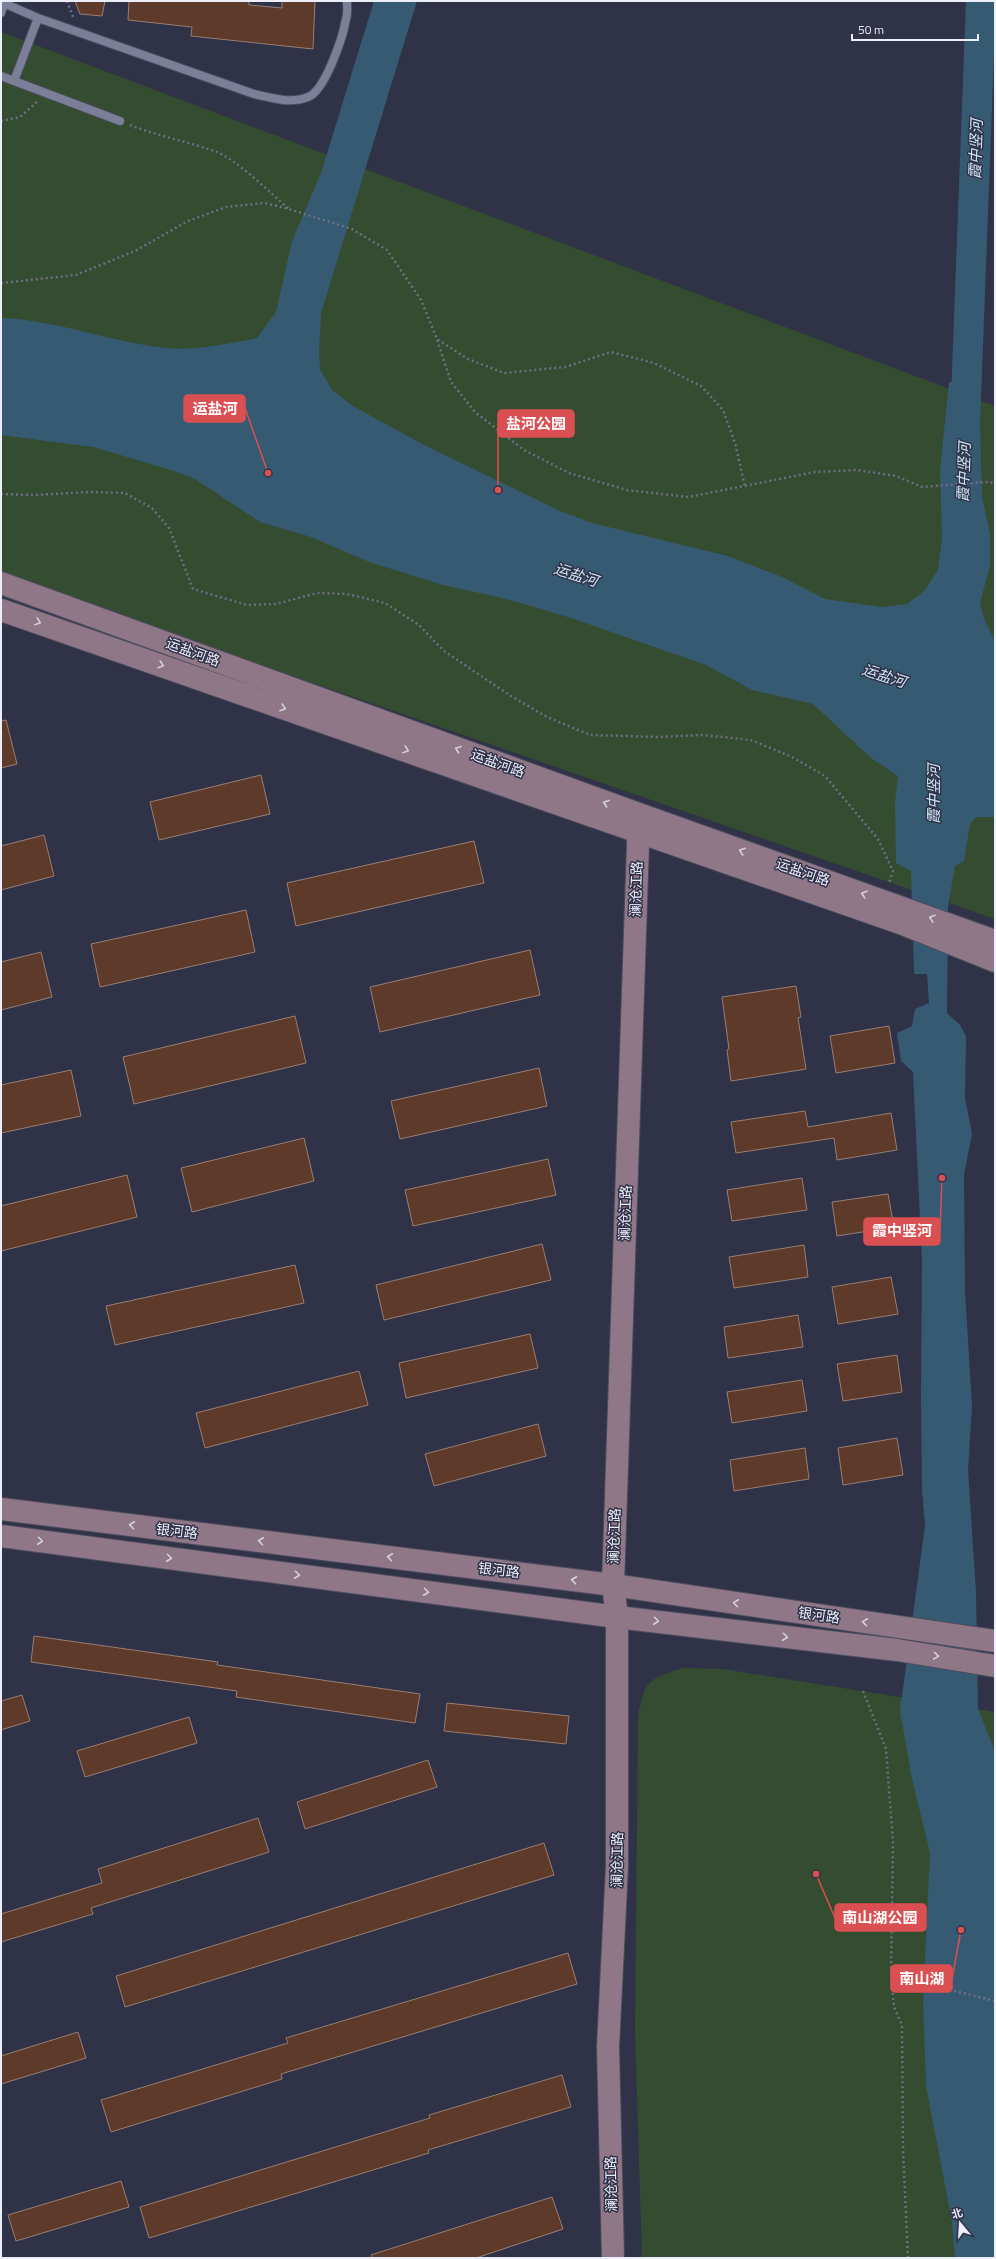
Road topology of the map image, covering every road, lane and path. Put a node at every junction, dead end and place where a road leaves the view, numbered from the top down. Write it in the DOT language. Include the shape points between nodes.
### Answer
graph roads {
  1 [pos="347,1"];
  2 [pos="3,3"];
  3 [pos="1,13"];
  4 [pos="38,18"];
  5 [pos="1,76"];
  6 [pos="14,81"];
  7 [pos="40,99"];
  8 [pos="1,121"];
  9 [pos="120,121"];
  10 [pos="289,209"];
  11 [pos="1,283"];
  12 [pos="437,339"];
  13 [pos="995,483"];
  14 [pos="745,487"];
  15 [pos="1,494"];
  16 [pos="1,583"];
  17 [pos="1,610"];
  18 [pos="639,823"];
  19 [pos="896,911"];
  20 [pos="961,938"];
  21 [pos="995,941"];
  22 [pos="995,961"];
  23 [pos="1,1509"];
  24 [pos="1,1536"];
  25 [pos="613,1585"];
  26 [pos="618,1617"];
  27 [pos="991,1640"];
  28 [pos="991,1665"];
  29 [pos="863,1691"];
  30 [pos="891,1975"];
  31 [pos="995,2001"];
  32 [pos="613,2258"];
  33 [pos="908,2258"];
  1 -- 4 [label="lane" via="344,30 324,81 309,97 286,101 254,94"];
  2 -- 3 [label="lane"];
  2 -- 4 [label="lane"];
  4 -- 6 [label="lane"];
  5 -- 6 [label="lane"];
  6 -- 9 [label="lane"];
  7 -- 8 [label="path" via="20,117"];
  9 -- 10 [label="path" via="150,133 216,151 248,173"];
  10 -- 11 [label="path" via="265,203 226,207 188,221 135,251 76,275"];
  10 -- 12 [label="path" via="352,229 387,250 421,300"];
  12 -- 14 [label="path" via="451,382 476,412 524,450 569,473 627,490 688,497"];
  12 -- 14 [label="path" via="468,359 504,373 566,367 611,352 654,363 701,386 722,410 734,443"];
  13 -- 14 [label="path" via="922,487 896,476 857,470 815,472"];
  15 -- 19 [label="path" via="125,492 152,508 169,528 193,589 247,605 276,604 317,593 347,594 385,603 419,625 444,651 512,696 547,717 590,735 703,735 751,740 792,757 825,776 878,839 893,871"];
  18 -- 16 [label="main road, 运盐河路, one-way"];
  17 -- 18 [label="main road, 运盐河路, one-way"];
  19 -- 18 [label="main road, 运盐河路, one-way"];
  18 -- 19 [label="main road, 运盐河路"];
  18 -- 25 [label="main road, 澜沧江路"];
  19 -- 20 [label="main road, 运盐河路"];
  20 -- 21 [label="main road, 运盐河路"];
  20 -- 22 [label="main road, 运盐河路"];
  25 -- 23 [label="main road, 银河路, one-way"];
  24 -- 26 [label="main road, 银河路, one-way"];
  25 -- 26 [label="main road, 澜沧江路"];
  27 -- 25 [label="main road, 银河路, one-way"];
  26 -- 28 [label="main road, 银河路, one-way" via="897,1650"];
  26 -- 32 [label="main road, 澜沧江路" via="617,1866 608,2047"];
  29 -- 30 [label="path" via="886,1749 893,1842"];
  30 -- 31 [label="path"];
  30 -- 33 [label="path" via="894,2007 902,2025 903,2150"];
}
